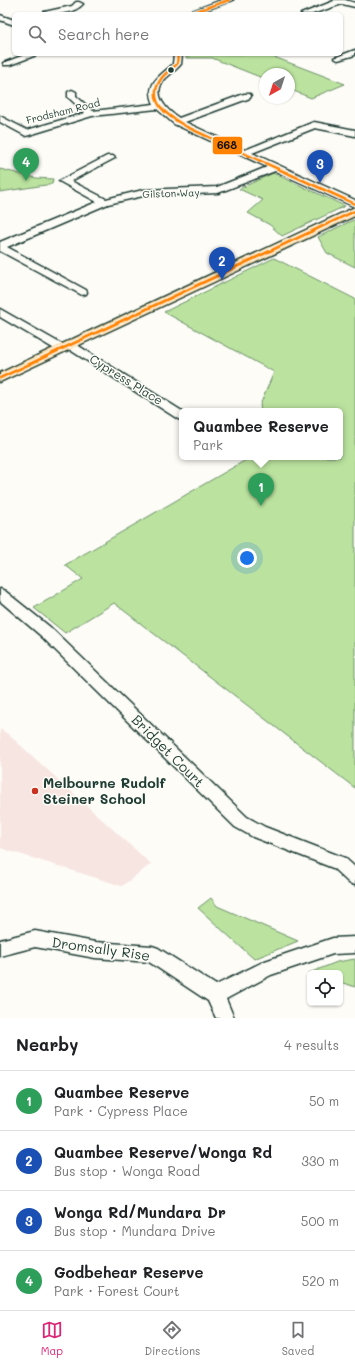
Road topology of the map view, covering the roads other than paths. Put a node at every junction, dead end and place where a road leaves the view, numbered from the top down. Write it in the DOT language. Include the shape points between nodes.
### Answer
graph roads {
  1 [pos="229,0"];
  2 [pos="339,1"];
  3 [pos="79,4"];
  4 [pos="355,5"];
  5 [pos="56,12"];
  6 [pos="194,12"];
  7 [pos="310,12"];
  8 [pos="355,52"];
  9 [pos="30,56"];
  10 [pos="178,56"];
  11 [pos="338,58"];
  12 [pos="8,64"];
  13 [pos="72,92"];
  14 [pos="247,96"];
  15 [pos="158,106"];
  16 [pos="91,114"];
  17 [pos="0,120"];
  18 [pos="177,122"];
  19 [pos="355,133"];
  20 [pos="245,153"];
  21 [pos="110,158"];
  22 [pos="276,168"];
  23 [pos="105,202"];
  24 [pos="355,204"];
  25 [pos="355,211"];
  26 [pos="0,246"];
  27 [pos="82,292"];
  28 [pos="0,312"];
  29 [pos="66,347"];
  30 [pos="0,378"];
  31 [pos="179,414"];
  32 [pos="0,594"];
  33 [pos="355,878"];
  34 [pos="355,945"];
  35 [pos="0,948"];
  36 [pos="215,994"];
  37 [pos="225,1018"];
  1 -- 6 [label="street"];
  2 -- 4 [label="street"];
  2 -- 7 [label="street"];
  3 -- 5 [label="street" via="74,8"];
  8 -- 11 [label="street"];
  9 -- 12 [label="street"];
  10 -- 15 [label="street" via="177,64 156,87 155,97"];
  13 -- 16 [label="street" via="72,97"];
  14 -- 18 [label="street"];
  15 -- 16 [label="street, Frodsham Road"];
  15 -- 18 [label="street"];
  16 -- 17 [label="street, Frodsham Road" via="26,132"];
  18 -- 20 [label="street"];
  19 -- 20 [label="street" via="314,125"];
  20 -- 22 [label="street"];
  21 -- 23 [label="street" via="64,181"];
  22 -- 23 [label="street, Gilston Way" via="218,190 143,193"];
  22 -- 24 [label="street"];
  23 -- 26 [label="street, Gilston Way"];
  25 -- 29 [label="main road"];
  26 -- 27 [label="street"];
  28 -- 29 [label="street, Cypress Place"];
  29 -- 30 [label="main road"];
  29 -- 31 [label="street, Cypress Place"];
  32 -- 33 [label="street, Bridget Court" via="50,636 241,822 259,832 338,863"];
  34 -- 36 [label="street" via="332,946 265,970"];
  35 -- 36 [label="street, Dromsally Rise" via="35,939 95,950 152,954"];
  36 -- 37 [label="street"];
}
